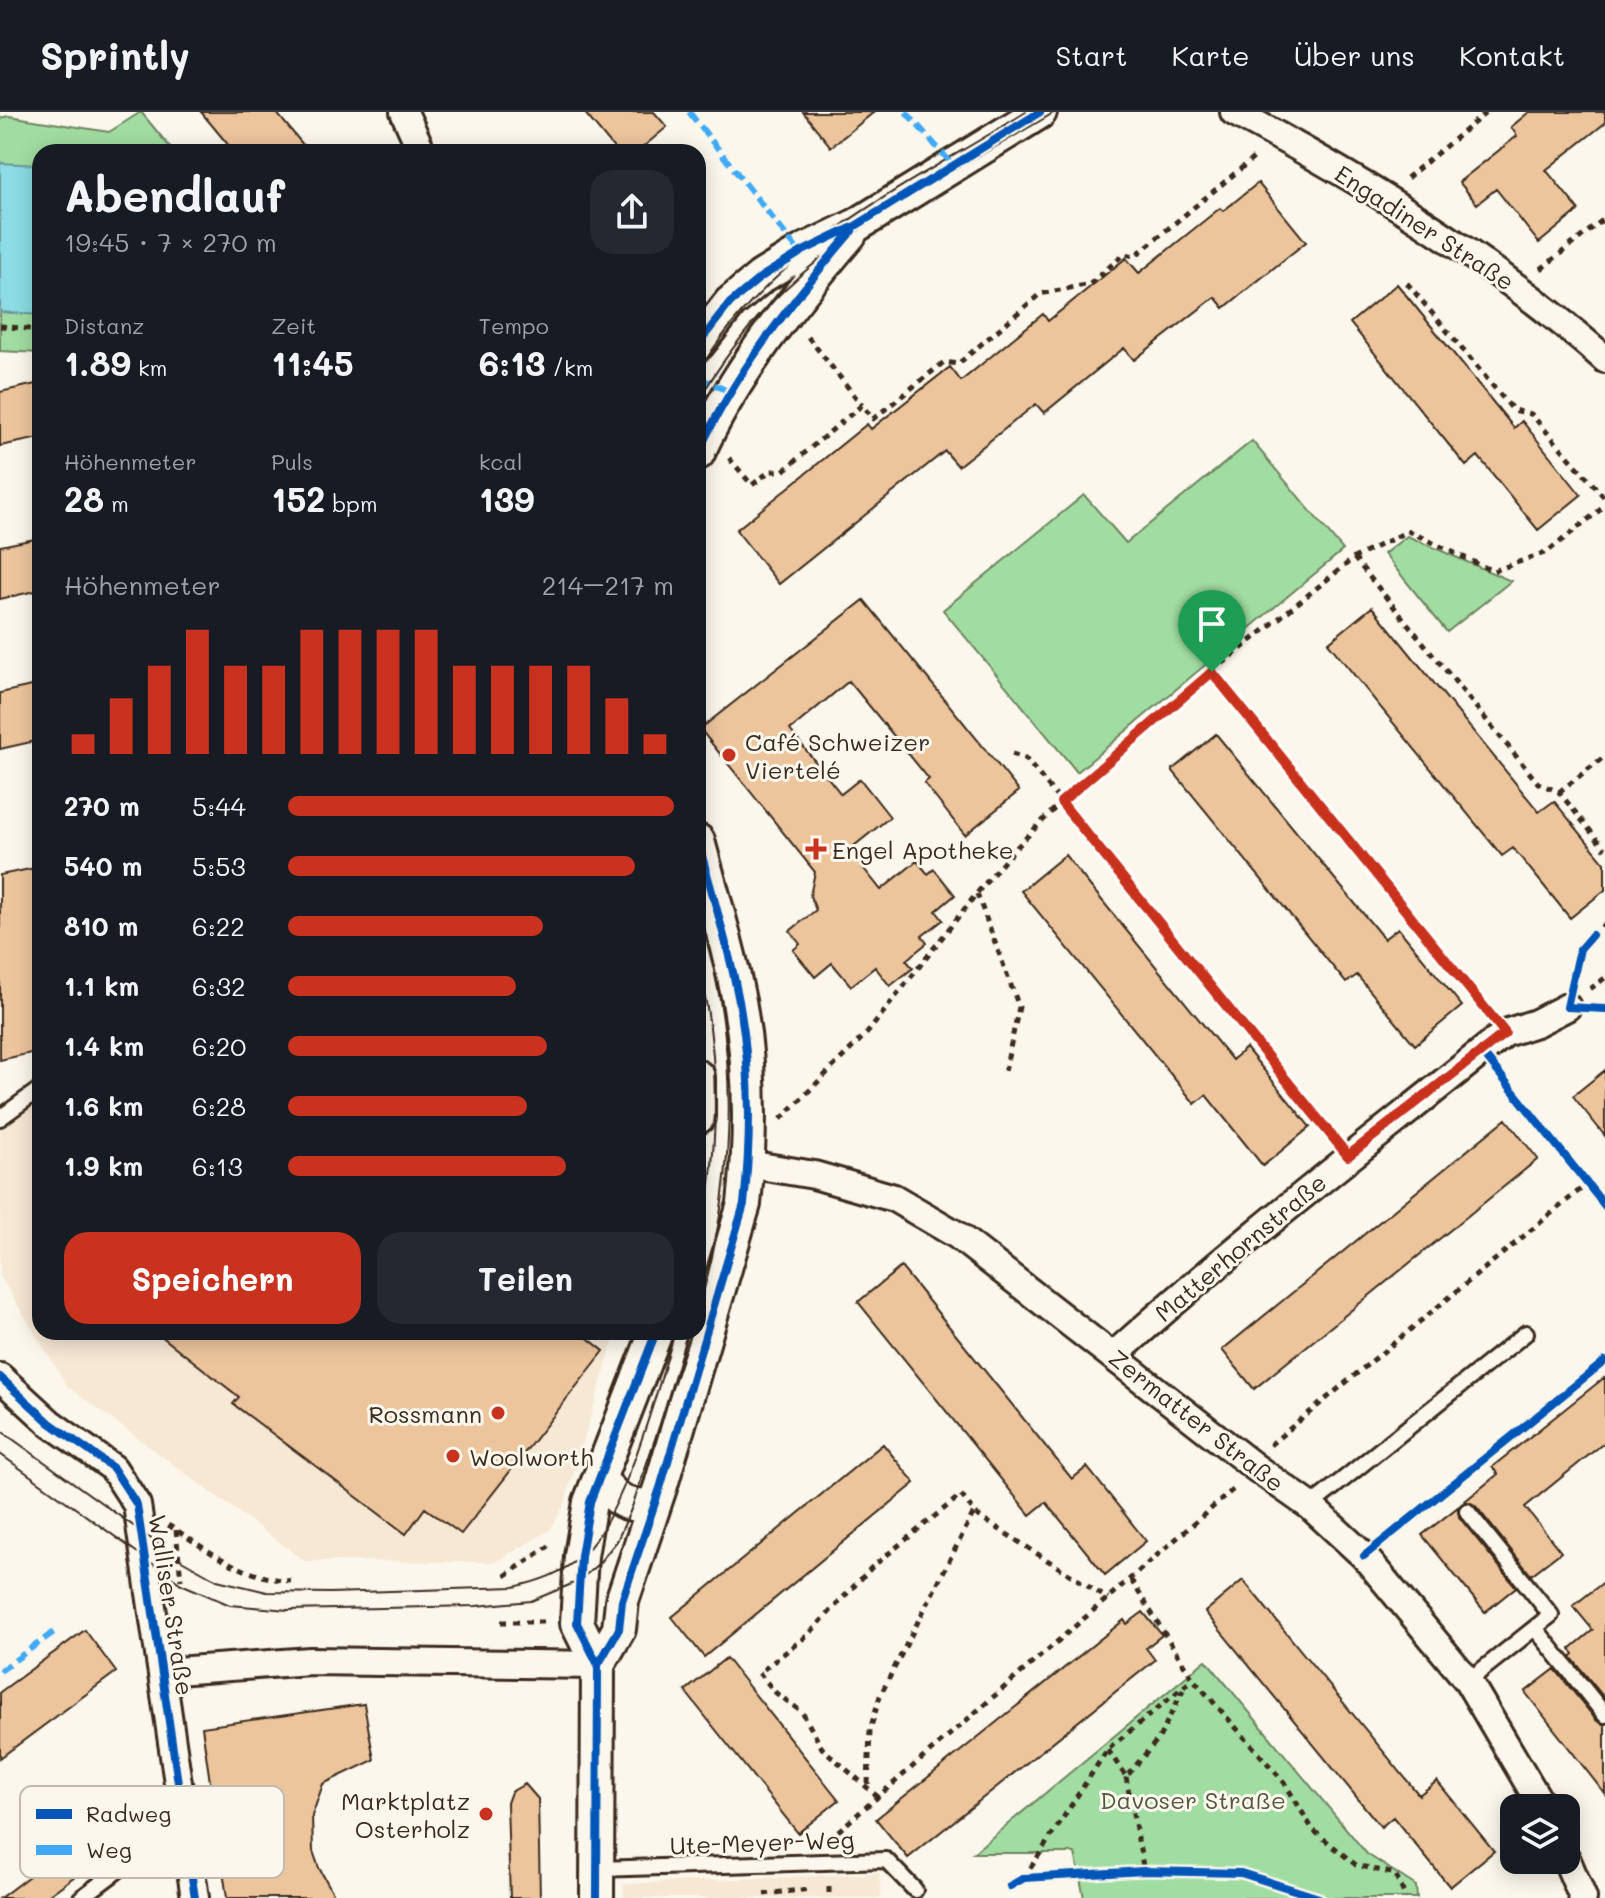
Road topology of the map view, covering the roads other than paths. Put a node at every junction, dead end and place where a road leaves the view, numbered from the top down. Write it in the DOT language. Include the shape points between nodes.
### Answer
graph roads {
  1 [pos="404,112"];
  2 [pos="1040,112"];
  3 [pos="1234,112"];
  4 [pos="418,144"];
  5 [pos="857,225"];
  6 [pos="706,334"];
  7 [pos="1605,359"];
  8 [pos="706,429"];
  9 [pos="706,871"];
  10 [pos="1567,1007"];
  11 [pos="32,1095"];
  12 [pos="0,1118"];
  13 [pos="748,1150"];
  14 [pos="706,1331"];
  15 [pos="1526,1333"];
  16 [pos="653,1340"];
  17 [pos="703,1340"];
  18 [pos="1113,1356"];
  19 [pos="0,1377"];
  20 [pos="599,1479"];
  21 [pos="654,1505"];
  22 [pos="1310,1506"];
  23 [pos="1467,1511"];
  24 [pos="1535,1628"];
  25 [pos="598,1665"];
  26 [pos="162,1672"];
  27 [pos="1468,1681"];
  28 [pos="1605,1715"];
  29 [pos="179,1786"];
  30 [pos="1535,1794"];
  31 [pos="1573,1874"];
  32 [pos="108,1878"];
  33 [pos="192,1878"];
  34 [pos="597,1883"];
  35 [pos="915,1890"];
  36 [pos="81,1898"];
  37 [pos="195,1898"];
  38 [pos="1583,1898"];
  1 -- 4 [label="street"];
  2 -- 5 [label="street"];
  3 -- 7 [label="street, Engadiner Straße" via="1385,197 1519,288"];
  5 -- 6 [label="street" via="761,277 730,303"];
  5 -- 8 [label="street" via="786,311"];
  9 -- 13 [label="street" via="735,980 748,1085"];
  10 -- 18 [label="street, Matterhornstraße" via="1505,1033 1189,1287"];
  11 -- 12 [label="lane"];
  13 -- 14 [label="street" via="744,1204"];
  13 -- 18 [label="street, Zermatter Straße" via="894,1198 957,1235"];
  15 -- 22 [label="lane"];
  16 -- 20 [label="street"];
  17 -- 21 [label="street"];
  18 -- 22 [label="street, Zermatter Straße"];
  19 -- 26 [label="street, Walliser Straße" via="50,1423 113,1468 137,1505"];
  20 -- 21 [label="street" via="632,1507"];
  20 -- 25 [label="street" via="581,1556 577,1623"];
  21 -- 25 [label="street" via="622,1601 619,1629"];
  22 -- 27 [label="street, Zermatter Straße" via="1364,1556"];
  23 -- 24 [label="lane" via="1551,1615"];
  24 -- 27 [label="lane"];
  24 -- 28 [label="lane"];
  25 -- 26 [label="street" via="310,1661"];
  25 -- 34 [label="street"];
  26 -- 29 [label="street, Walliser Straße"];
  27 -- 30 [label="street, Zermatter Straße"];
  31 -- 38 [label="street"];
  32 -- 36 [label="lane"];
  33 -- 37 [label="street, Walliser Straße"];
  34 -- 35 [label="lane, Ute-Meyer-Weg" via="886,1860"];
}
